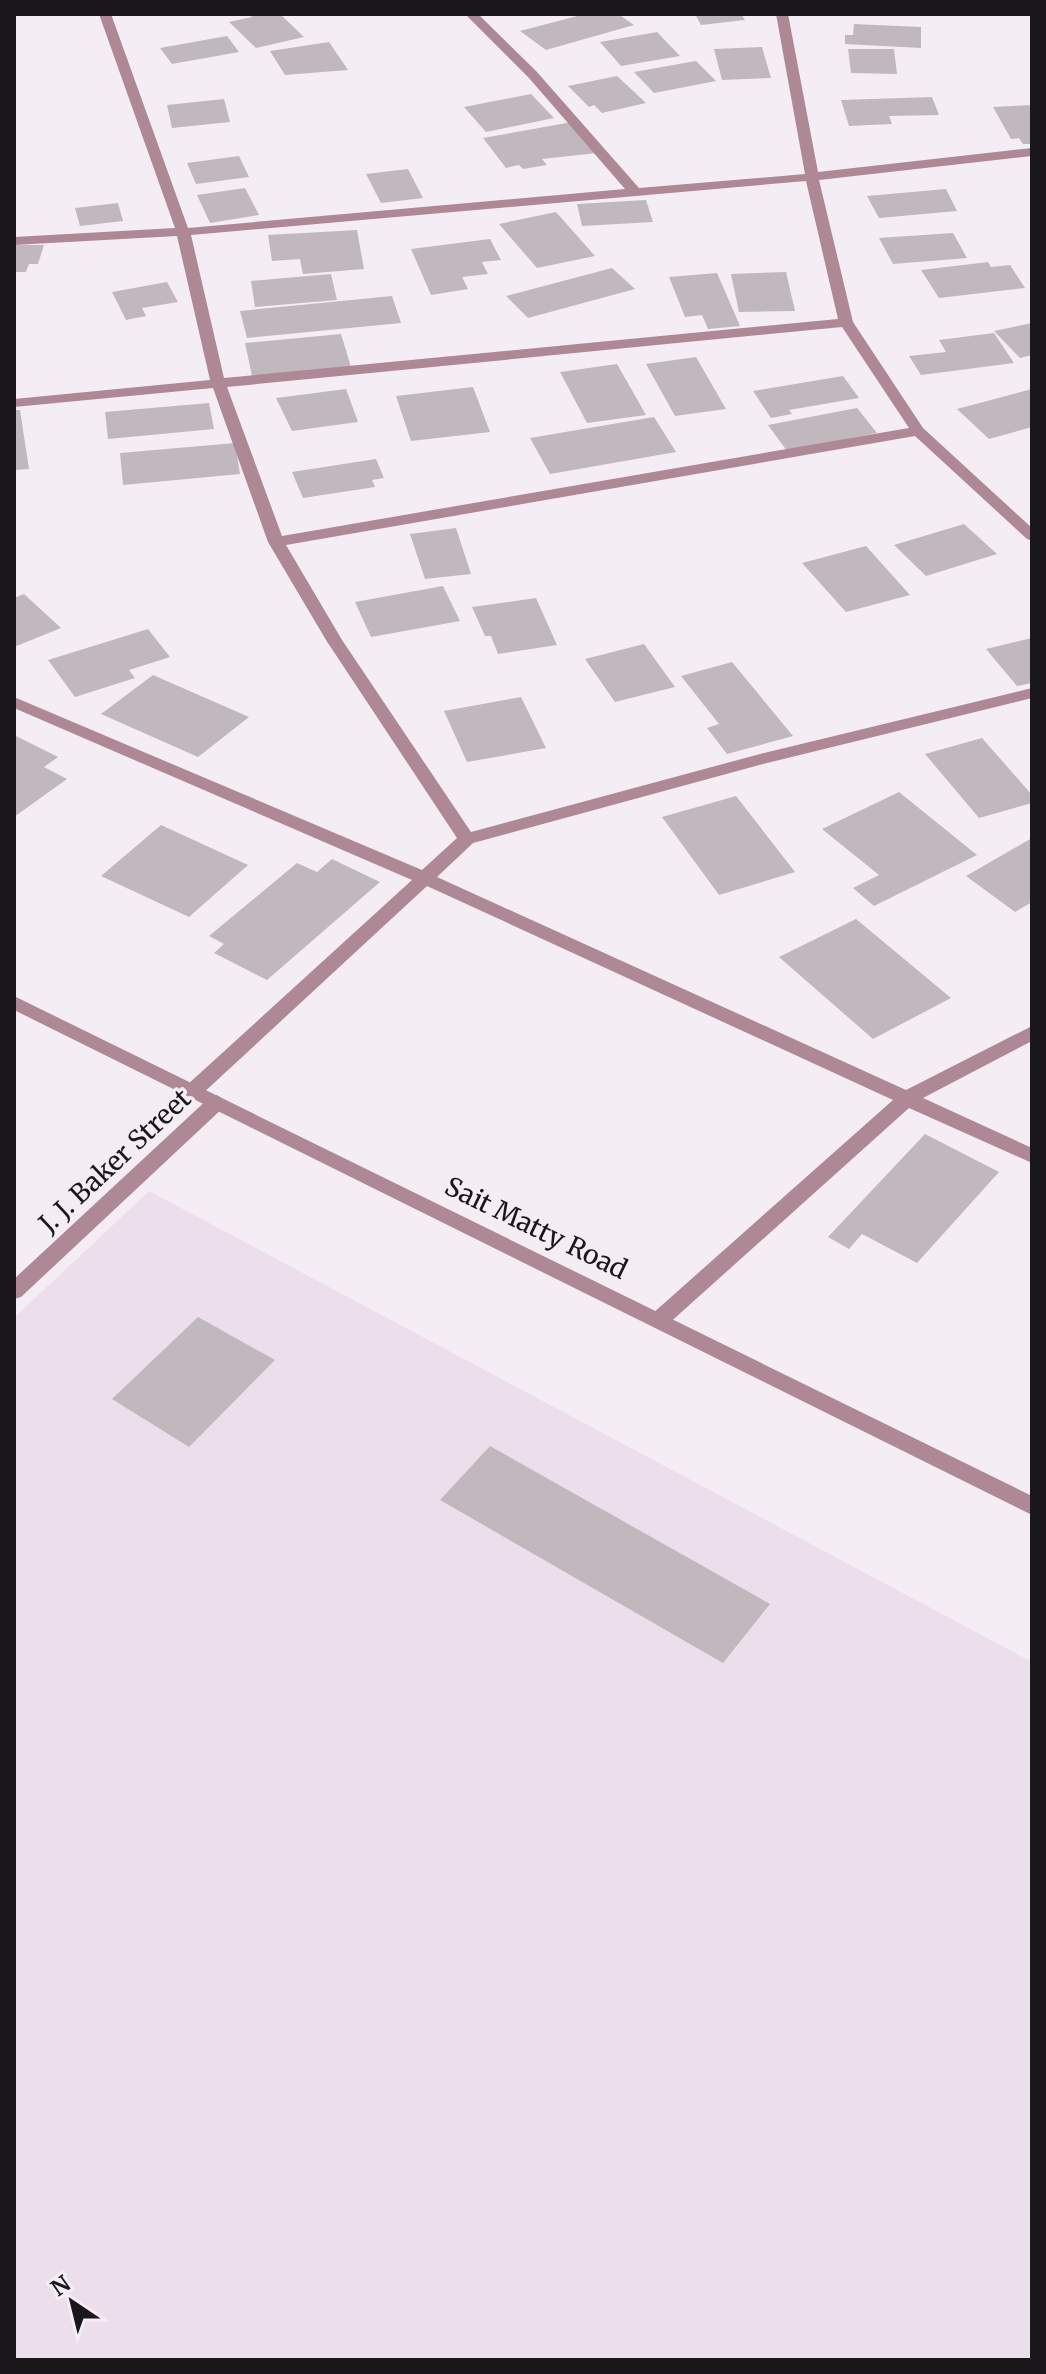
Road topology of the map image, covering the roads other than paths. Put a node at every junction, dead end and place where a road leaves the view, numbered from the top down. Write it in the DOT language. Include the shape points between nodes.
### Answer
graph roads {
  1 [pos="105,14"];
  2 [pos="471,14"];
  3 [pos="782,14"];
  4 [pos="1032,152"];
  5 [pos="812,177"];
  6 [pos="634,191"];
  7 [pos="183,232"];
  8 [pos="14,241"];
  9 [pos="846,322"];
  10 [pos="218,382"];
  11 [pos="14,403"];
  12 [pos="918,431"];
  13 [pos="1032,516"];
  14 [pos="1013,521"];
  15 [pos="1032,536"];
  16 [pos="276,542"];
  17 [pos="1032,693"];
  18 [pos="14,702"];
  19 [pos="467,839"];
  20 [pos="422,877"];
  21 [pos="14,1002"];
  22 [pos="1032,1033"];
  23 [pos="194,1090"];
  24 [pos="908,1098"];
  25 [pos="217,1102"];
  26 [pos="1032,1156"];
  27 [pos="14,1291"];
  28 [pos="659,1320"];
  29 [pos="1032,1506"];
  1 -- 7 [label="street"];
  2 -- 6 [label="street" via="533,75"];
  3 -- 5 [label="street"];
  4 -- 5 [label="street"];
  5 -- 6 [label="street"];
  5 -- 9 [label="street"];
  6 -- 7 [label="street"];
  7 -- 8 [label="street"];
  7 -- 10 [label="street"];
  9 -- 10 [label="street"];
  9 -- 12 [label="street"];
  10 -- 11 [label="street"];
  10 -- 16 [label="street"];
  12 -- 14 [label="street"];
  12 -- 16 [label="street"];
  13 -- 14 [label="street"];
  14 -- 15 [label="street"];
  16 -- 19 [label="street" via="334,640"];
  17 -- 19 [label="street" via="760,759"];
  18 -- 20 [label="street"];
  19 -- 20 [label="street"];
  20 -- 23 [label="street"];
  20 -- 24 [label="street"];
  21 -- 23 [label="street, Sait Matty Road"];
  22 -- 24 [label="street"];
  23 -- 25 [label="street, Sait Matty Road"];
  24 -- 26 [label="street"];
  24 -- 28 [label="street"];
  25 -- 27 [label="street, J. J. Baker Street"];
  25 -- 28 [label="street, Sait Matty Road"];
  28 -- 29 [label="street, Sait Matty Road"];
}
